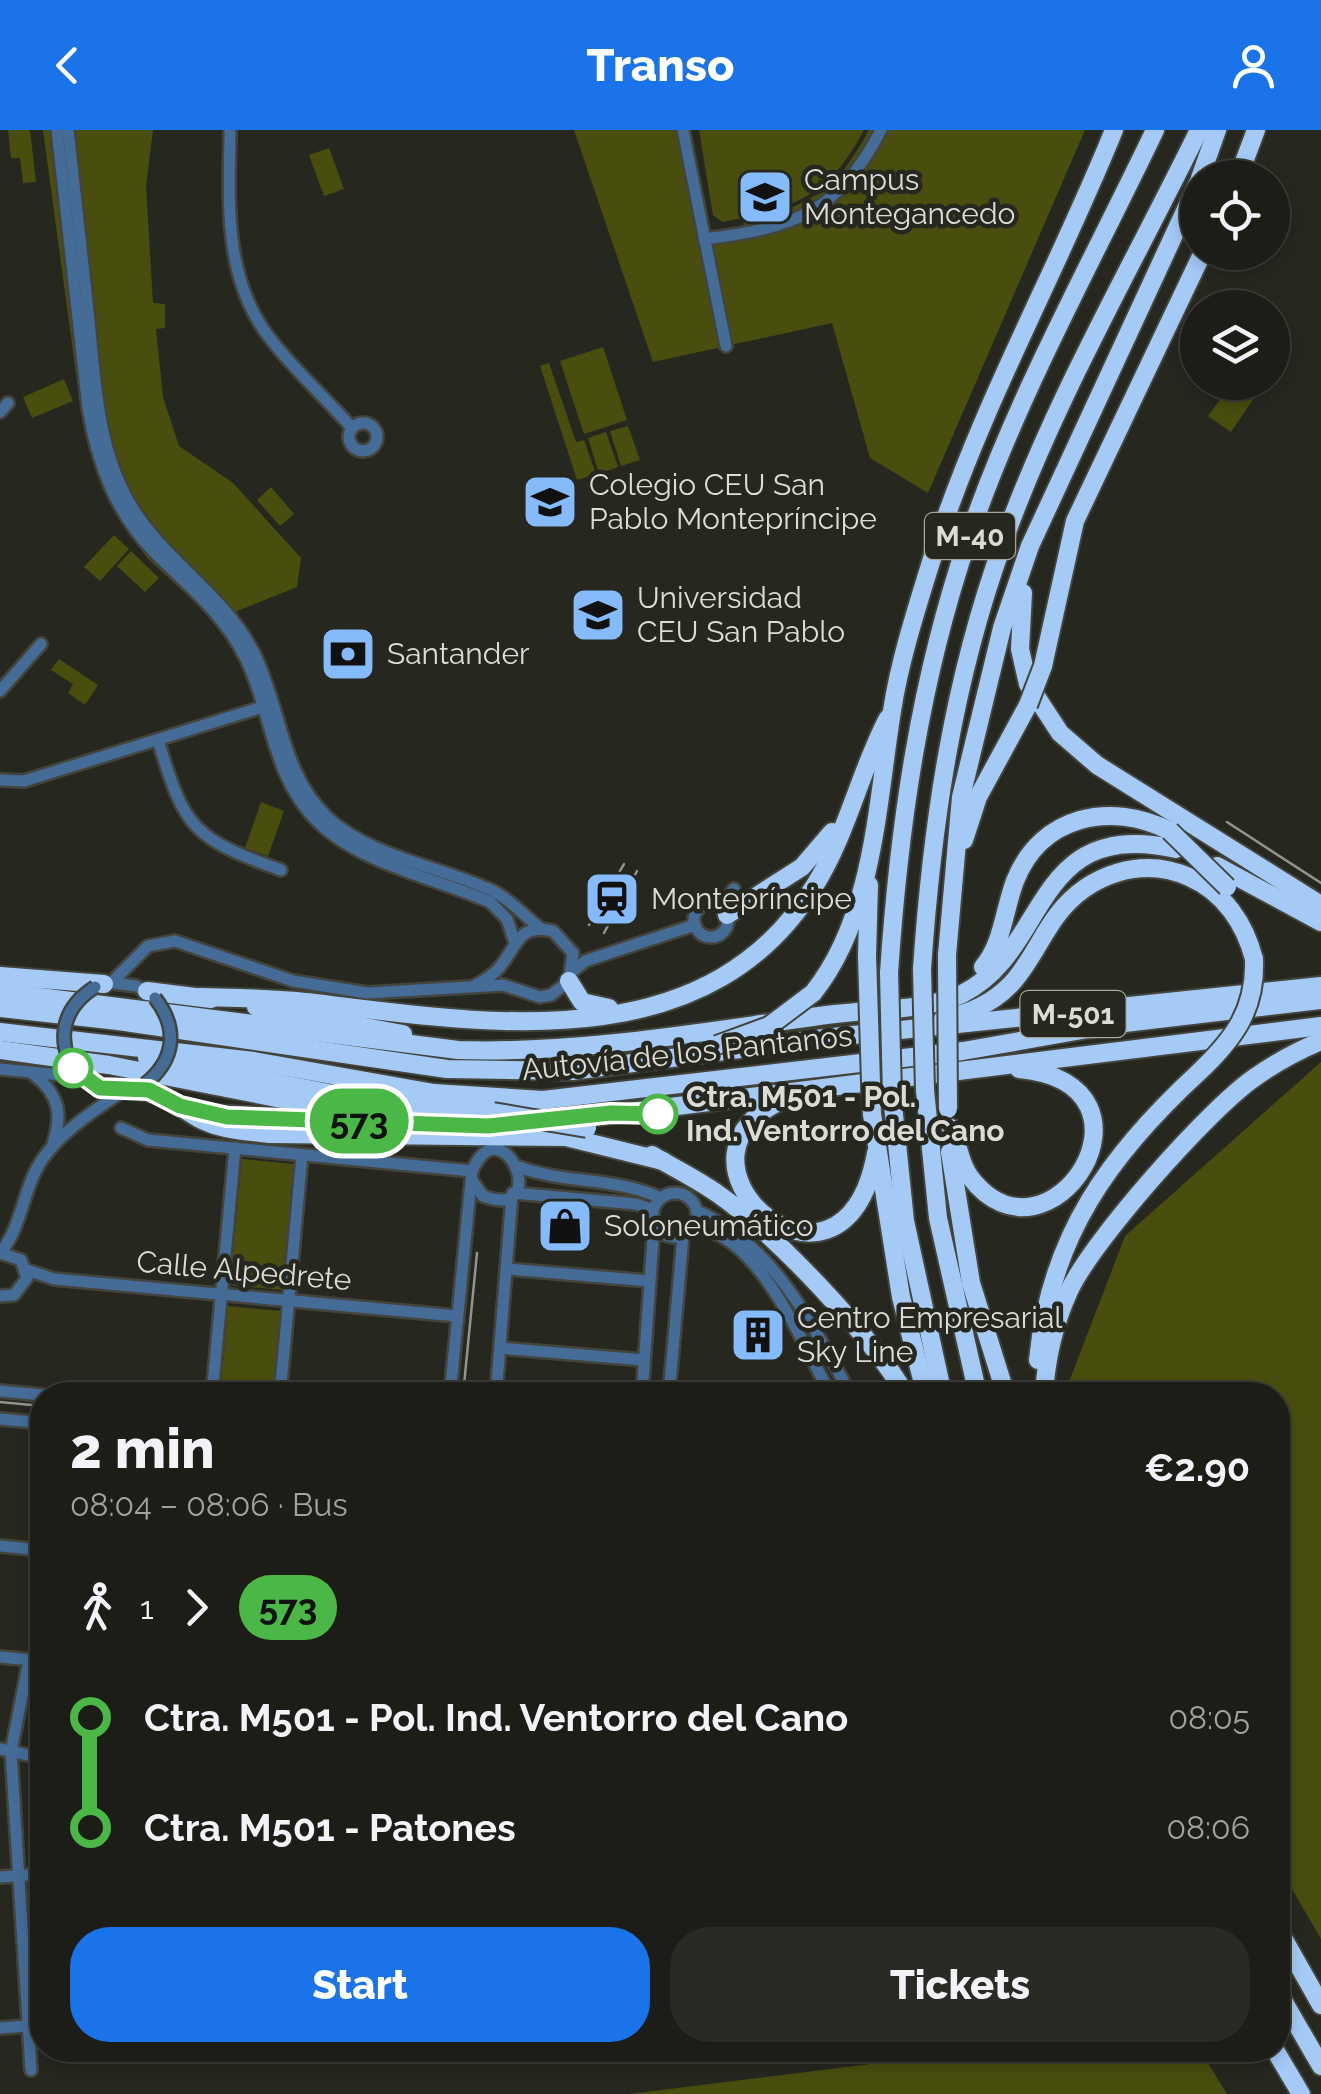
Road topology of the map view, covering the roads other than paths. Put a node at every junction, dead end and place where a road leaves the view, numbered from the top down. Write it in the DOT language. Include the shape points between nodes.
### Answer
graph roads {
  1 [pos="57,130"];
  2 [pos="68,130"];
  3 [pos="230,130"];
  4 [pos="683,130"];
  5 [pos="881,130"];
  6 [pos="1114,130"];
  7 [pos="1125,130"];
  8 [pos="1155,130"];
  9 [pos="1199,130"];
  10 [pos="1217,130"];
  11 [pos="1256,130"];
  12 [pos="1206,160"];
  13 [pos="1245,160"];
  14 [pos="1095,177"];
  15 [pos="1180,222"];
  16 [pos="704,239"];
  17 [pos="1194,270"];
  18 [pos="726,346"];
  19 [pos="352,428"];
  20 [pos="1036,538"];
  21 [pos="40,644"];
  22 [pos="0,691"];
  23 [pos="268,706"];
  24 [pos="892,711"];
  25 [pos="158,740"];
  26 [pos="0,780"];
  27 [pos="848,812"];
  28 [pos="1176,850"];
  29 [pos="867,864"];
  30 [pos="1217,866"];
  31 [pos="282,870"];
  32 [pos="953,884"];
  33 [pos="734,889"];
  34 [pos="1321,906"];
  35 [pos="724,911"];
  36 [pos="1321,922"];
  37 [pos="695,926"];
  38 [pos="540,928"];
  39 [pos="514,940"];
  40 [pos="1249,940"];
  41 [pos="570,945"];
  42 [pos="619,953"];
  43 [pos="506,959"];
  44 [pos="130,964"];
  45 [pos="0,976"];
  46 [pos="572,976"];
  47 [pos="104,985"];
  48 [pos="1321,986"];
  49 [pos="472,987"];
  50 [pos="518,989"];
  51 [pos="0,992"];
  52 [pos="146,992"];
  53 [pos="201,997"];
  54 [pos="1321,1000"];
  55 [pos="901,1005"];
  56 [pos="0,1008"];
  57 [pos="644,1008"];
  58 [pos="1321,1026"];
  59 [pos="0,1032"];
  60 [pos="29,1034"];
  61 [pos="824,1038"];
  62 [pos="1321,1042"];
  63 [pos="0,1050"];
  64 [pos="482,1051"];
  65 [pos="656,1061"];
  66 [pos="994,1065"];
  67 [pos="0,1068"];
  68 [pos="30,1072"];
  69 [pos="85,1080"];
  70 [pos="133,1088"];
  71 [pos="812,1089"];
  72 [pos="180,1106"];
  73 [pos="491,1119"];
  74 [pos="82,1123"];
  75 [pos="584,1123"];
  76 [pos="409,1124"];
  77 [pos="122,1128"];
  78 [pos="950,1128"];
  79 [pos="52,1147"];
  80 [pos="235,1148"];
  81 [pos="876,1153"];
  82 [pos="302,1154"];
  83 [pos="663,1161"];
  84 [pos="519,1166"];
  85 [pos="472,1175"];
  86 [pos="513,1194"];
  87 [pos="661,1198"];
  88 [pos="653,1210"];
  89 [pos="697,1211"];
  90 [pos="654,1224"];
  91 [pos="688,1233"];
  92 [pos="15,1235"];
  93 [pos="1,1253"];
  94 [pos="24,1265"];
  95 [pos="507,1269"];
  96 [pos="649,1282"];
  97 [pos="221,1294"];
  98 [pos="0,1296"];
  99 [pos="289,1300"];
  100 [pos="457,1316"];
  101 [pos="500,1348"];
  102 [pos="644,1360"];
  103 [pos="670,1381"];
  104 [pos="213,1382"];
  105 [pos="281,1382"];
  106 [pos="451,1382"];
  107 [pos="497,1382"];
  108 [pos="643,1382"];
  109 [pos="823,1382"];
  110 [pos="843,1382"];
  111 [pos="896,1382"];
  112 [pos="923,1382"];
  113 [pos="940,1382"];
  114 [pos="975,1382"];
  115 [pos="1002,1382"];
  116 [pos="1037,1382"];
  117 [pos="1046,1382"];
  118 [pos="0,1391"];
  119 [pos="30,1394"];
  120 [pos="0,1419"];
  121 [pos="30,1421"];
  122 [pos="0,1546"];
  123 [pos="30,1549"];
  124 [pos="0,1657"];
  125 [pos="30,1660"];
  126 [pos="30,1677"];
  127 [pos="5,1750"];
  128 [pos="30,1755"];
  129 [pos="30,1875"];
  130 [pos="18,1876"];
  131 [pos="0,1877"];
  132 [pos="1290,1950"];
  133 [pos="1321,2005"];
  134 [pos="1290,2013"];
  135 [pos="28,2026"];
  136 [pos="0,2028"];
  137 [pos="30,2055"];
  138 [pos="30,2062"];
  139 [pos="1282,2062"];
  140 [pos="1321,2066"];
  141 [pos="31,2070"];
  142 [pos="1301,2094"];
  1 -- 23 [label="street" via="88,408 101,466 133,527 232,635"];
  2 -- 23 [label="street" via="98,408 111,463 142,522 241,630"];
  3 -- 19 [label="street" via="232,245 242,287 268,335"];
  4 -- 16 [label="street"];
  5 -- 16 [label="street" via="852,180 817,210 770,228"];
  6 -- 14 [label="highway"];
  7 -- 14 [label="highway"];
  8 -- 113 [label="highway, M-40, bridge" via="968,538 925,690 905,794 889,973 892,1095 905,1221"];
  9 -- 114 [label="highway, M-40, bridge" via="1063,401 1002,544 957,696 930,861 922,968 925,1090 938,1218"];
  10 -- 12 [label="highway"];
  11 -- 13 [label="highway"];
  14 -- 24 [label="highway" via="966,464"];
  15 -- 20 [label="highway"];
  16 -- 18 [label="street"];
  17 -- 32 [label="highway, bridge" via="1074,522 1042,666 978,798"];
  20 -- 32 [label="highway" via="982,698 959,813"];
  20 -- 34 [label="highway" via="1019,618 1028,684 1041,710 1097,765"];
  21 -- 22 [label="street"];
  23 -- 25 [label="street"];
  23 -- 38 [label="street" via="295,773 326,816 356,837 496,892"];
  23 -- 39 [label="street" via="286,776 318,822 352,847 490,902 507,919"];
  24 -- 27 [label="highway"];
  24 -- 29 [label="highway"];
  25 -- 26 [label="street" via="24,781"];
  25 -- 31 [label="street" via="177,803 198,834"];
  27 -- 35 [label="highway" via="802,867"];
  27 -- 57 [label="highway" via="816,884 768,944 722,977"];
  28 -- 55 [label="highway" via="1136,844 1093,854 1047,889 981,981 960,994"];
  29 -- 65 [label="highway, bridge" via="837,960 813,993 770,1026"];
  29 -- 81 [label="highway, bridge"];
  30 -- 36 [label="highway"];
  32 -- 78 [label="highway, bridge" via="947,955"];
  33 -- 35 [label="street"];
  35 -- 37 [label="street" via="702,906"];
  35 -- 37 [label="street" via="723,932 716,936"];
  37 -- 42 [label="street"];
  38 -- 39 [label="street"];
  38 -- 41 [label="street"];
  39 -- 43 [label="street"];
  40 -- 55 [label="highway, bridge" via="1248,922 1227,887 1170,831 1112,814 1076,820 1025,862 998,941 979,971 941,995"];
  40 -- 61 [label="highway" via="1228,906 1192,878 1128,869 1075,896 1012,982 985,1004 958,1016"];
  40 -- 116 [label="highway, bridge" via="1250,1005 1237,1032 1122,1148 1070,1234 1041,1329"];
  41 -- 42 [label="street"];
  41 -- 46 [label="street"];
  42 -- 46 [label="street" via="585,962"];
  43 -- 49 [label="street"];
  43 -- 50 [label="street"];
  44 -- 47 [label="street"];
  44 -- 49 [label="street" via="148,946 175,942 335,989 399,994"];
  44 -- 52 [label="street"];
  45 -- 47 [label="highway"];
  46 -- 50 [label="street" via="552,995"];
  46 -- 57 [label="highway" via="582,1002 595,1008"];
  47 -- 52 [label="street"];
  47 -- 69 [label="street, bridge" via="82,996 65,1021 65,1052"];
  48 -- 61 [label="highway, Autovía de los Pantanos / M-501"];
  49 -- 50 [label="street"];
  51 -- 64 [label="highway"];
  52 -- 53 [label="highway"];
  52 -- 70 [label="street, bridge" via="166,1011 172,1044 158,1074"];
  53 -- 57 [label="highway" via="314,1002 472,1023 532,1024"];
  53 -- 64 [label="highway"];
  54 -- 60 [label="highway, Autovía de los Pantanos / M-501" via="544,1100 434,1093 254,1061"];
  55 -- 64 [label="highway" via="571,1047"];
  56 -- 65 [label="highway, Autovía de los Pantanos / M-501" via="447,1070 572,1070"];
  58 -- 66 [label="highway"];
  59 -- 60 [label="highway, Autovía de los Pantanos / M-501"];
  60 -- 73 [label="highway"];
  61 -- 65 [label="highway, Autovía de los Pantanos / M-501"];
  62 -- 117 [label="highway" via="1251,1080 1103,1238 1070,1290 1053,1333"];
  63 -- 76 [label="highway"];
  66 -- 71 [label="highway"];
  66 -- 78 [label="highway" via="1042,1071 1080,1095 1093,1129 1087,1166 1076,1183 1042,1203 1005,1202 972,1180"];
  67 -- 68 [label="street"];
  68 -- 69 [label="street"];
  68 -- 79 [label="street" via="57,1098 60,1120"];
  69 -- 70 [label="street"];
  69 -- 74 [label="street" via="92,1103"];
  70 -- 72 [label="highway"];
  70 -- 74 [label="street"];
  71 -- 75 [label="highway"];
  71 -- 81 [label="highway" via="772,1103 739,1145 741,1187 762,1217 812,1231 847,1217 870,1183"];
  72 -- 76 [label="highway" via="227,1117"];
  72 -- 83 [label="highway" via="226,1129 566,1137"];
  73 -- 75 [label="highway, bridge"];
  73 -- 76 [label="highway"];
  74 -- 79 [label="street"];
  75 -- 83 [label="highway"];
  77 -- 80 [label="street" via="148,1140"];
  78 -- 115 [label="highway" via="972,1284"];
  79 -- 92 [label="street" via="36,1170"];
  80 -- 82 [label="street"];
  80 -- 97 [label="street"];
  81 -- 112 [label="highway"];
  82 -- 85 [label="street"];
  82 -- 99 [label="street"];
  83 -- 111 [label="highway" via="722,1196 761,1231 854,1326"];
  84 -- 85 [label="street" via="494,1151 484,1154"];
  84 -- 86 [label="street"];
  84 -- 87 [label="street" via="546,1177 625,1184"];
  85 -- 86 [label="street" via="483,1196"];
  85 -- 100 [label="street"];
  86 -- 88 [label="street"];
  86 -- 95 [label="street"];
  87 -- 88 [label="street"];
  87 -- 89 [label="street" via="682,1194"];
  88 -- 90 [label="street"];
  89 -- 91 [label="street"];
  89 -- 110 [label="street" via="722,1222 786,1283"];
  90 -- 91 [label="street" via="672,1237"];
  90 -- 96 [label="street"];
  91 -- 103 [label="street"];
  91 -- 109 [label="street" via="720,1232 758,1267"];
  92 -- 93 [label="street"];
  92 -- 94 [label="street"];
  93 -- 94 [label="street, Calle Alpedrete"];
  94 -- 97 [label="street, Calle Alpedrete" via="54,1279"];
  94 -- 98 [label="street" via="20,1290"];
  95 -- 96 [label="street"];
  95 -- 101 [label="street"];
  96 -- 102 [label="street"];
  97 -- 99 [label="street, Calle Alpedrete"];
  97 -- 104 [label="street"];
  99 -- 100 [label="street, Calle Alpedrete"];
  99 -- 105 [label="street"];
  100 -- 106 [label="street"];
  101 -- 102 [label="street"];
  101 -- 107 [label="street"];
  102 -- 108 [label="street"];
  118 -- 119 [label="street"];
  120 -- 121 [label="street"];
  122 -- 123 [label="street"];
  124 -- 125 [label="street"];
  126 -- 127 [label="street"];
  127 -- 128 [label="street"];
  127 -- 130 [label="street"];
  129 -- 130 [label="street"];
  130 -- 131 [label="street"];
  130 -- 135 [label="street"];
  132 -- 133 [label="highway"];
  134 -- 140 [label="highway"];
  135 -- 136 [label="street"];
  135 -- 137 [label="street"];
  138 -- 141 [label="street"];
  139 -- 142 [label="highway"];
}
